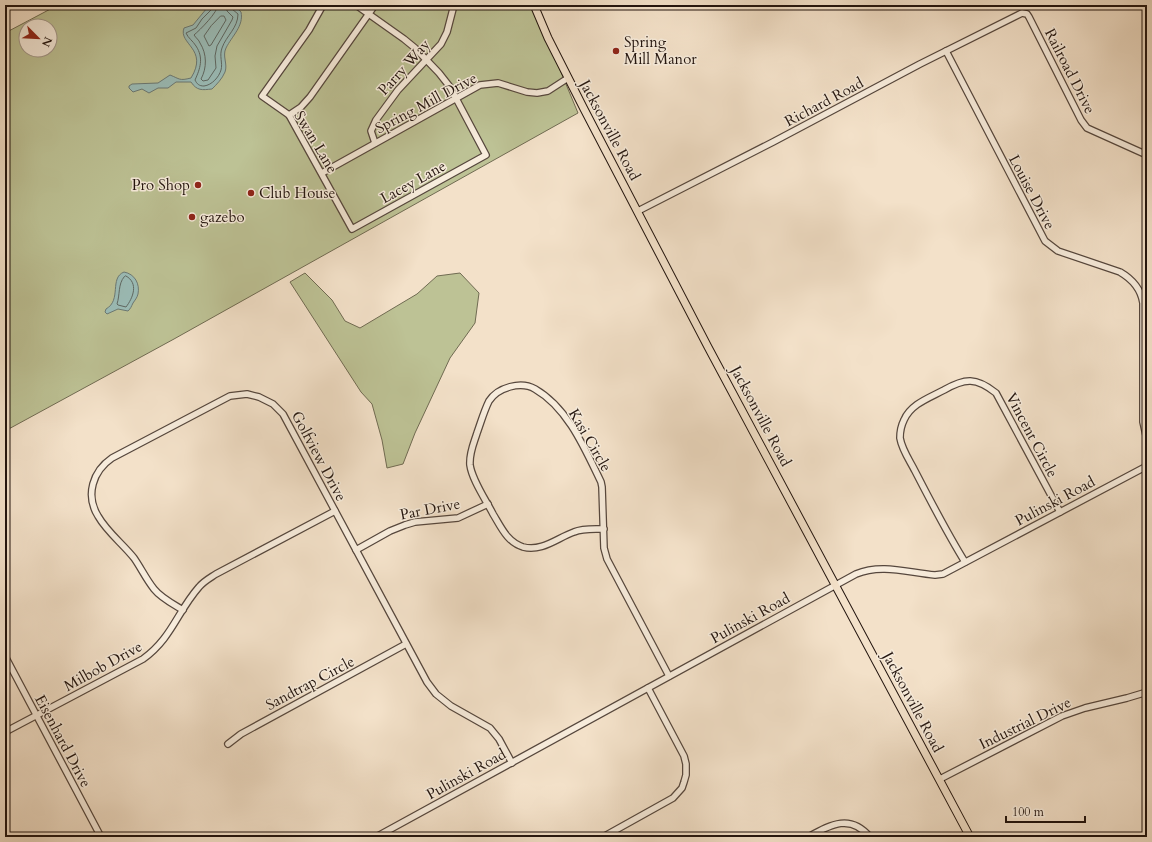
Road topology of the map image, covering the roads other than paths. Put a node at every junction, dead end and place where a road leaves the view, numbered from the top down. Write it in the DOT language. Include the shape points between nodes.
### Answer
graph roads {
  1 [pos="323,5"];
  2 [pos="356,5"];
  3 [pos="375,5"];
  4 [pos="454,5"];
  5 [pos="534,5"];
  6 [pos="1022,13"];
  7 [pos="369,14"];
  8 [pos="946,52"];
  9 [pos="427,59"];
  10 [pos="568,78"];
  11 [pos="455,98"];
  12 [pos="289,116"];
  13 [pos="375,143"];
  14 [pos="1147,155"];
  15 [pos="322,173"];
  16 [pos="638,211"];
  17 [pos="352,230"];
  18 [pos="1147,440"];
  19 [pos="1147,466"];
  20 [pos="488,504"];
  21 [pos="335,511"];
  22 [pos="1060,512"];
  23 [pos="604,529"];
  24 [pos="356,550"];
  25 [pos="965,562"];
  26 [pos="836,585"];
  27 [pos="183,610"];
  28 [pos="406,644"];
  29 [pos="5,656"];
  30 [pos="670,676"];
  31 [pos="648,688"];
  32 [pos="1147,692"];
  33 [pos="36,716"];
  34 [pos="5,732"];
  35 [pos="228,744"];
  36 [pos="512,763"];
  37 [pos="940,779"];
  38 [pos="101,837"];
  39 [pos="376,837"];
  40 [pos="603,837"];
  41 [pos="808,837"];
  42 [pos="870,837"];
  43 [pos="970,837"];
  1 -- 12 [label="street, Swan Lane" via="262,96"];
  2 -- 7 [label="street"];
  3 -- 7 [label="street"];
  4 -- 9 [label="street, Parry Way" via="446,36"];
  5 -- 10 [label="main road, Jacksonville Road"];
  6 -- 8 [label="street, Richard Road"];
  6 -- 14 [label="street, Railroad Drive" via="1029,17 1087,128"];
  7 -- 9 [label="street"];
  7 -- 12 [label="street" via="310,97"];
  8 -- 16 [label="street, Richard Road"];
  8 -- 18 [label="street, Louise Drive" via="1045,241 1058,251 1120,272 1137,287 1142,300 1143,422"];
  9 -- 11 [label="street"];
  9 -- 13 [label="street, Parry Way" via="398,90 376,120 371,131"];
  10 -- 11 [label="street, Spring Mill Drive" via="548,91 537,93 490,83"];
  10 -- 16 [label="main road, Jacksonville Road"];
  11 -- 13 [label="street, Spring Mill Drive"];
  11 -- 17 [label="street, Lacey Lane" via="486,155"];
  12 -- 15 [label="street, Swan Lane"];
  13 -- 15 [label="street, Spring Mill Drive"];
  15 -- 17 [label="street, Swan Lane"];
  16 -- 26 [label="main road, Jacksonville Road"];
  19 -- 22 [label="street, Pulinski Road"];
  20 -- 23 [label="street, Kasi Circle" via="509,539 523,547 540,547 574,532"];
  20 -- 23 [label="street, Kasi Circle" via="471,470 472,448 484,414 495,394 506,388 525,386 535,389 566,417 601,482"];
  20 -- 24 [label="street, Par Drive" via="458,518 405,524"];
  21 -- 24 [label="street, Golfview Drive"];
  21 -- 27 [label="street, Milbob Drive" via="216,574 199,587"];
  21 -- 27 [label="street, Golfview Drive" via="283,414 269,401 252,395 226,397 109,460 97,474 91,492 98,516 134,558 154,590"];
  22 -- 25 [label="street, Pulinski Road"];
  22 -- 25 [label="street, Vincent Circle" via="1000,397 983,384 972,381 957,383 911,409 903,421 900,437 904,450"];
  23 -- 30 [label="street, Kasi Circle" via="607,559"];
  24 -- 28 [label="street, Golfview Drive"];
  25 -- 26 [label="street, Pulinski Road" via="935,576 885,568 871,569"];
  26 -- 30 [label="street, Pulinski Road"];
  26 -- 37 [label="main road, Jacksonville Road"];
  27 -- 33 [label="street, Milbob Drive" via="167,636 152,653"];
  28 -- 35 [label="street, Sandtrap Circle" via="240,734"];
  28 -- 36 [label="street, Golfview Drive" via="436,694 451,706 490,728"];
  29 -- 33 [label="street, Eisenhard Drive"];
  30 -- 31 [label="street, Pulinski Road"];
  31 -- 36 [label="street, Pulinski Road"];
  31 -- 40 [label="street" via="684,756 687,770 684,782 673,798"];
  32 -- 37 [label="street, Industrial Drive" via="1062,716"];
  33 -- 34 [label="street, Milbob Drive"];
  33 -- 38 [label="street, Eisenhard Drive"];
  36 -- 39 [label="street, Pulinski Road"];
  37 -- 43 [label="main road, Jacksonville Road"];
  41 -- 42 [label="street" via="837,823 855,826"];
}
